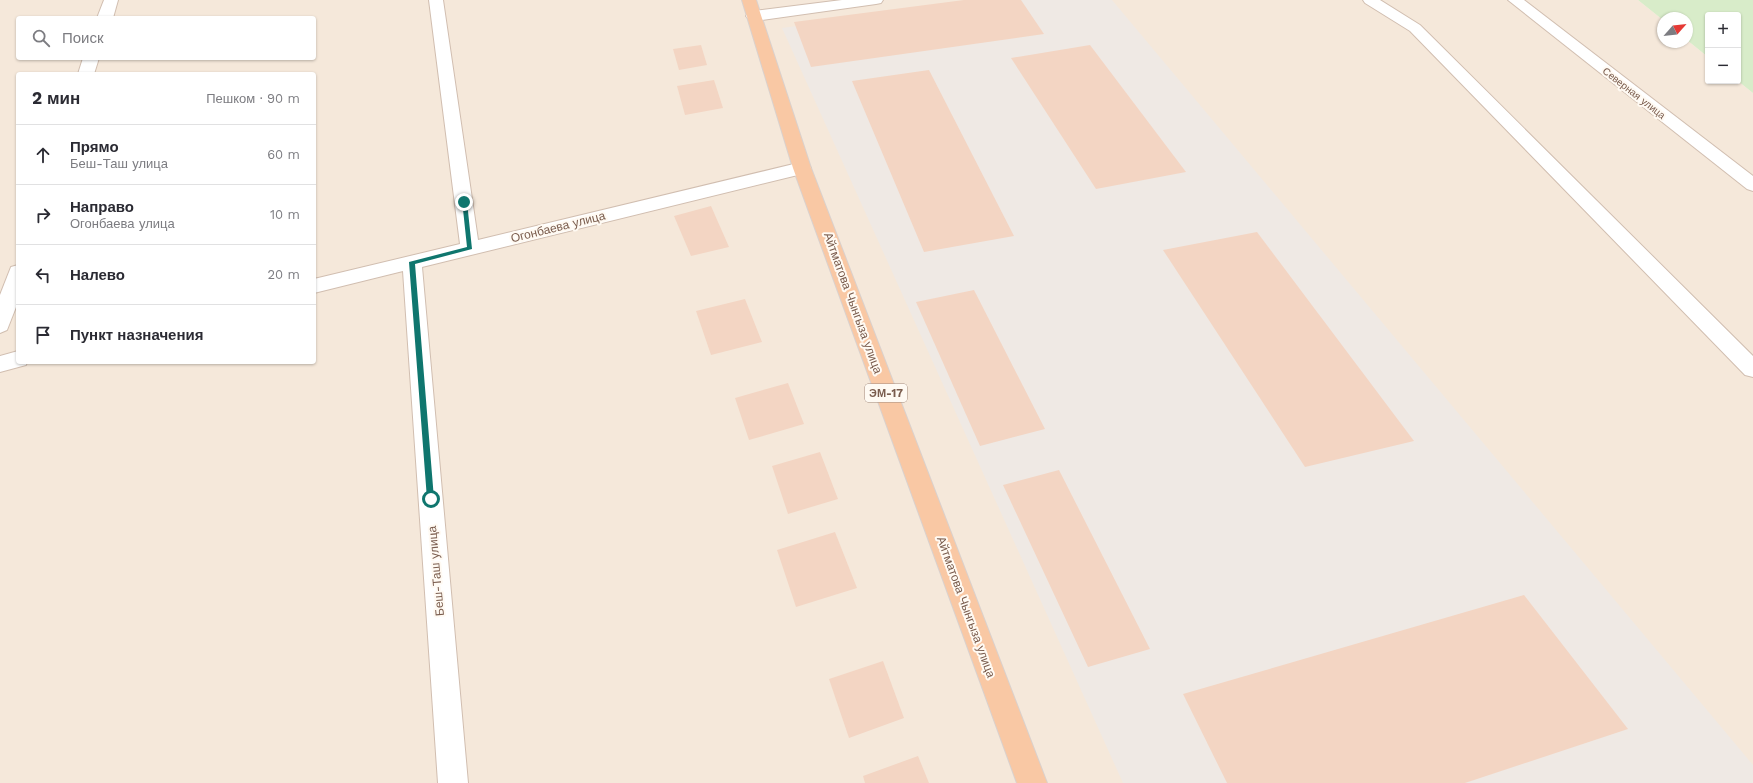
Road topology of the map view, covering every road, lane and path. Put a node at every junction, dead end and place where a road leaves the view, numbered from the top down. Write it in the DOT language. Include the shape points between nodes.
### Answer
graph roads {
  1 [pos="111,0"];
  2 [pos="436,0"];
  3 [pos="876,0"];
  4 [pos="1370,0"];
  5 [pos="1515,0"];
  6 [pos="752,8"];
  7 [pos="106,16"];
  8 [pos="90,60"];
  9 [pos="87,72"];
  10 [pos="802,168"];
  11 [pos="1753,185"];
  12 [pos="470,248"];
  13 [pos="412,262"];
  14 [pos="16,278"];
  15 [pos="316,286"];
  16 [pos="0,325"];
  17 [pos="16,360"];
  18 [pos="0,364"];
  19 [pos="1753,369"];
  20 [pos="453,783"];
  21 [pos="1032,783"];
  1 -- 7 [label="street"];
  2 -- 12 [label="street"];
  3 -- 6 [label="street"];
  4 -- 19 [label="street" via="1415,28"];
  5 -- 11 [label="street, Северная улица"];
  6 -- 10 [label="highway, Айтматова Чынгыза улица / ЭМ-17"];
  8 -- 9 [label="street"];
  10 -- 12 [label="street, Огонбаева улица"];
  10 -- 21 [label="highway, Айтматова Чынгыза улица / ЭМ-17"];
  12 -- 13 [label="street, Огонбаева улица"];
  13 -- 15 [label="street, Огонбаева улица"];
  13 -- 20 [label="street, Беш-Таш улица"];
  14 -- 16 [label="street"];
  17 -- 18 [label="street"];
}
